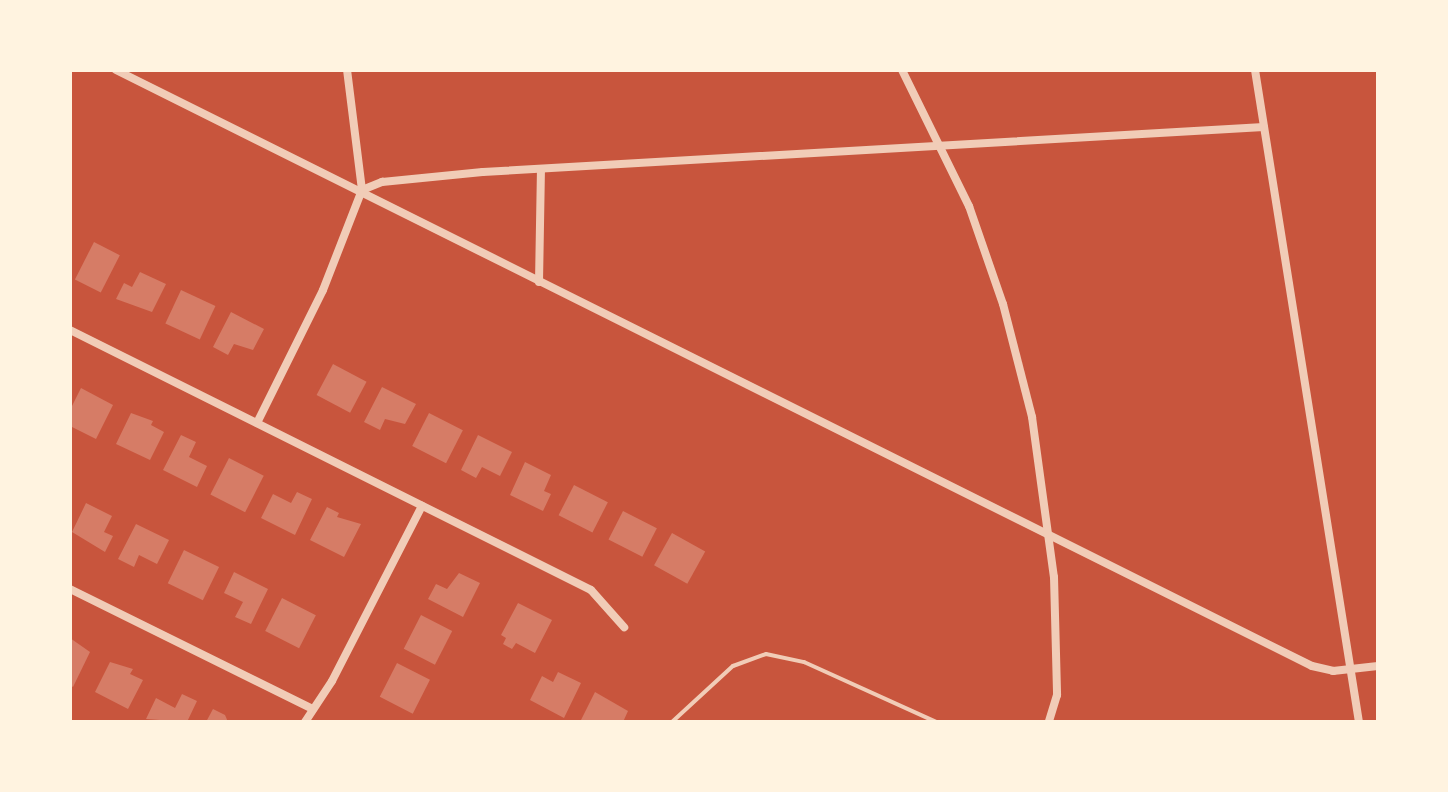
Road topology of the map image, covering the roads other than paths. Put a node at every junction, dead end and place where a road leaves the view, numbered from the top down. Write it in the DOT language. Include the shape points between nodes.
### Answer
graph roads {
  1 [pos="116,70"];
  2 [pos="347,70"];
  3 [pos="902,70"];
  4 [pos="1255,70"];
  5 [pos="1264,127"];
  6 [pos="943,145"];
  7 [pos="541,169"];
  8 [pos="362,190"];
  9 [pos="539,282"];
  10 [pos="70,330"];
  11 [pos="257,423"];
  12 [pos="422,506"];
  13 [pos="1050,535"];
  14 [pos="70,589"];
  15 [pos="624,627"];
  16 [pos="1378,666"];
  17 [pos="1351,670"];
  18 [pos="313,709"];
  19 [pos="305,722"];
  20 [pos="672,722"];
  21 [pos="936,722"];
  22 [pos="1049,722"];
  23 [pos="1359,722"];
  1 -- 8 [label="street"];
  2 -- 8 [label="street"];
  3 -- 6 [label="street"];
  4 -- 5 [label="street"];
  5 -- 6 [label="street"];
  5 -- 17 [label="street"];
  6 -- 7 [label="street"];
  6 -- 13 [label="street" via="1003,304 1032,417"];
  7 -- 8 [label="street" via="382,182"];
  7 -- 9 [label="street"];
  8 -- 9 [label="street"];
  8 -- 11 [label="street" via="323,290"];
  9 -- 13 [label="street"];
  10 -- 11 [label="street"];
  11 -- 12 [label="street"];
  12 -- 15 [label="street" via="591,590"];
  12 -- 18 [label="street"];
  13 -- 17 [label="street" via="1312,666"];
  13 -- 22 [label="street" via="1057,695"];
  14 -- 18 [label="street"];
  16 -- 17 [label="street"];
  17 -- 23 [label="street"];
  18 -- 19 [label="street"];
  20 -- 21 [label="lane" via="733,666 766,654 804,662"];
}
